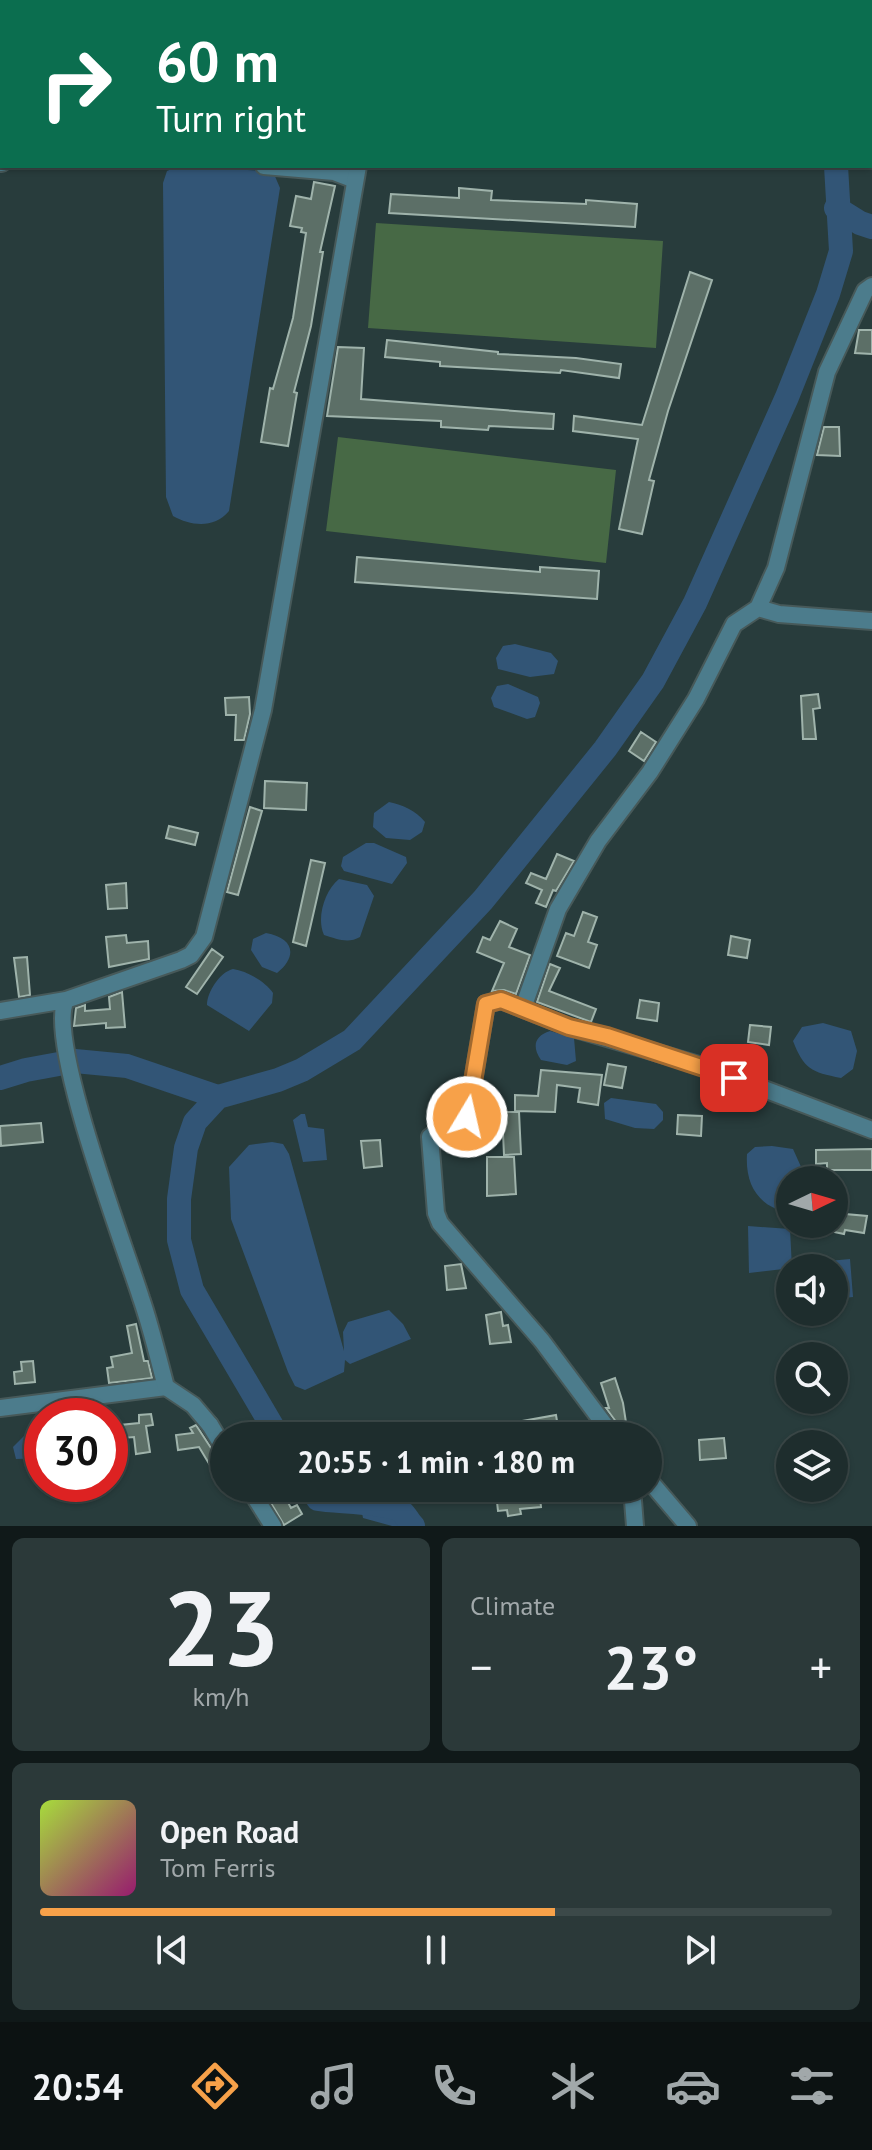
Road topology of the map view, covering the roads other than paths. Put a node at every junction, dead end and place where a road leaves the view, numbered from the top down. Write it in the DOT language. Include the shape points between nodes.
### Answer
graph roads {
  1 [pos="287,168"];
  2 [pos="356,173"];
  3 [pos="872,286"];
  4 [pos="758,608"];
  5 [pos="872,621"];
  6 [pos="66,1000"];
  7 [pos="523,1008"];
  8 [pos="0,1011"];
  9 [pos="872,1130"];
  10 [pos="166,1387"];
  11 [pos="0,1408"];
  12 [pos="603,1422"];
  13 [pos="210,1425"];
  14 [pos="662,1495"];
  15 [pos="258,1502"];
  16 [pos="633,1502"];
  17 [pos="273,1526"];
  18 [pos="635,1526"];
  19 [pos="688,1526"];
  1 -- 2 [label="street"];
  2 -- 6 [label="street" via="263,710 204,937 181,960"];
  3 -- 4 [label="street" via="827,372 776,568"];
  4 -- 5 [label="street"];
  4 -- 7 [label="street" via="734,624 696,699 558,909"];
  6 -- 8 [label="street"];
  6 -- 10 [label="street" via="61,1015 75,1097"];
  7 -- 9 [label="street" via="706,1067"];
  7 -- 12 [label="street" via="501,1000 486,1004 467,1117 460,1127 442,1128 430,1137 436,1213"];
  10 -- 11 [label="street"];
  10 -- 13 [label="street" via="193,1405"];
  14 -- 19 [label="street"];
  15 -- 17 [label="street"];
  16 -- 18 [label="street"];
}
